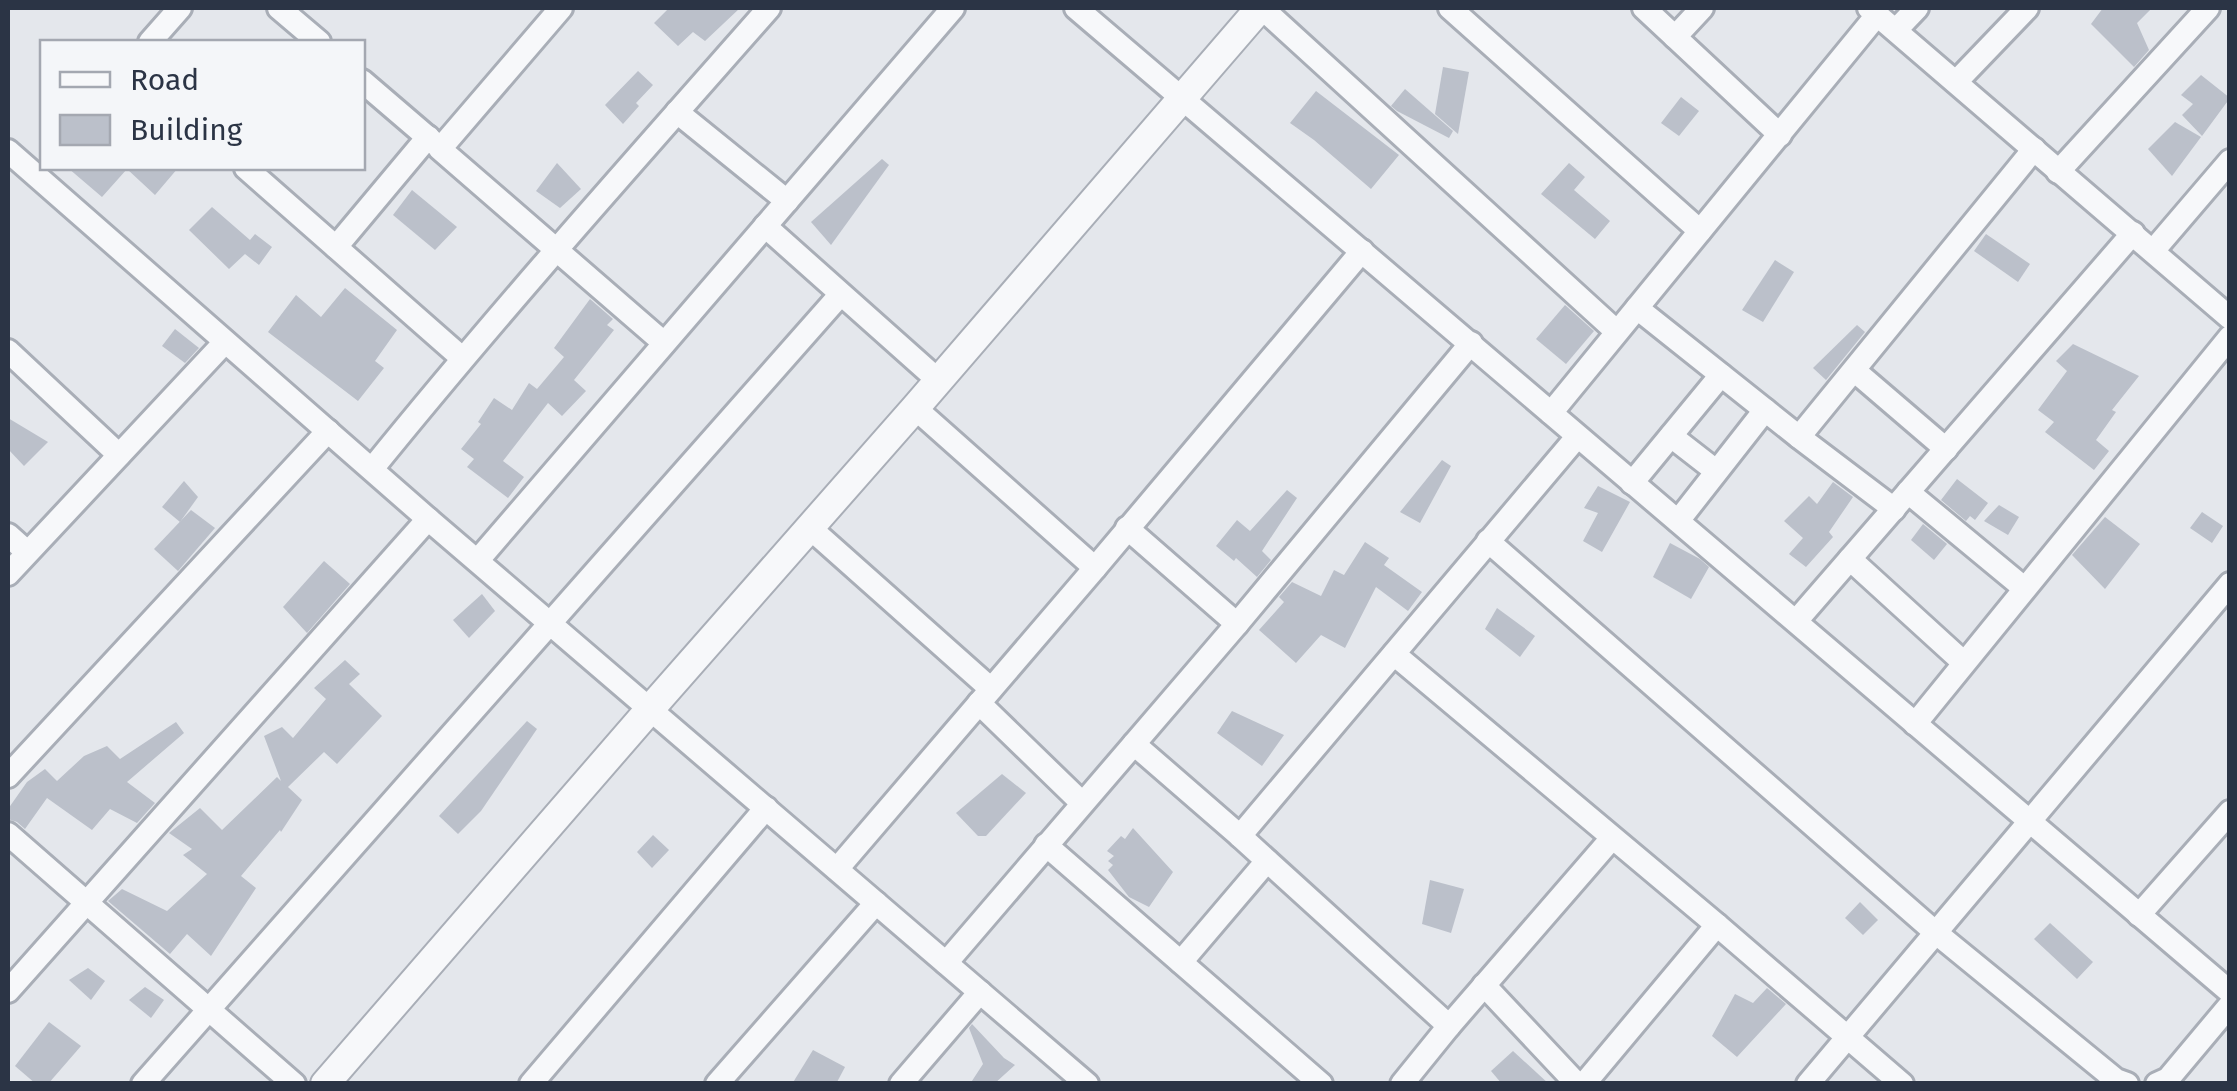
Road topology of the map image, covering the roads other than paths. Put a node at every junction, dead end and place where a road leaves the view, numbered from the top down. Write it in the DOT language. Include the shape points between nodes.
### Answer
graph roads {
  1 [pos="180,8"];
  2 [pos="278,8"];
  3 [pos="562,8"];
  4 [pos="769,8"];
  5 [pos="953,8"];
  6 [pos="1076,8"];
  7 [pos="1261,8"];
  8 [pos="1450,8"];
  9 [pos="1644,8"];
  10 [pos="1702,8"];
  11 [pos="1918,8"];
  12 [pos="2026,8"];
  13 [pos="2208,8"];
  14 [pos="1881,17"];
  15 [pos="1676,36"];
  16 [pos="152,40"];
  17 [pos="317,40"];
  18 [pos="1956,82"];
  19 [pos="365,83"];
  20 [pos="1181,97"];
  21 [pos="677,112"];
  22 [pos="1780,135"];
  23 [pos="434,143"];
  24 [pos="2034,149"];
  25 [pos="8,151"];
  26 [pos="2230,161"];
  27 [pos="38,168"];
  28 [pos="40,170"];
  29 [pos="248,170"];
  30 [pos="2058,172"];
  31 [pos="786,201"];
  32 [pos="765,226"];
  33 [pos="1700,231"];
  34 [pos="2132,234"];
  35 [pos="336,247"];
  36 [pos="556,248"];
  37 [pos="1362,251"];
  38 [pos="2153,251"];
  39 [pos="840,294"];
  40 [pos="1636,308"];
  41 [pos="2230,318"];
  42 [pos="1616,332"];
  43 [pos="2230,336"];
  44 [pos="225,342"];
  45 [pos="664,342"];
  46 [pos="1471,342"];
  47 [pos="8,351"];
  48 [pos="462,358"];
  49 [pos="1855,371"];
  50 [pos="1721,375"];
  51 [pos="938,381"];
  52 [pos="916,408"];
  53 [pos="1765,410"];
  54 [pos="1551,412"];
  55 [pos="328,431"];
  56 [pos="1670,436"];
  57 [pos="1577,437"];
  58 [pos="1799,437"];
  59 [pos="1946,448"];
  60 [pos="120,454"];
  61 [pos="372,469"];
  62 [pos="1716,471"];
  63 [pos="1632,483"];
  64 [pos="1901,500"];
  65 [pos="428,519"];
  66 [pos="1678,521"];
  67 [pos="810,528"];
  68 [pos="1127,528"];
  69 [pos="8,535"];
  70 [pos="1488,541"];
  71 [pos="27,552"];
  72 [pos="1850,559"];
  73 [pos="478,560"];
  74 [pos="1095,568"];
  75 [pos="8,574"];
  76 [pos="2230,584"];
  77 [pos="2024,588"];
  78 [pos="1796,620"];
  79 [pos="552,623"];
  80 [pos="1237,624"];
  81 [pos="1394,654"];
  82 [pos="1963,662"];
  83 [pos="985,696"];
  84 [pos="650,708"];
  85 [pos="1915,724"];
  86 [pos="1134,744"];
  87 [pos="8,776"];
  88 [pos="1082,803"];
  89 [pos="766,808"];
  90 [pos="2230,812"];
  91 [pos="2029,821"];
  92 [pos="8,834"];
  93 [pos="1240,836"];
  94 [pos="1612,838"];
  95 [pos="1046,845"];
  96 [pos="1267,861"];
  97 [pos="837,869"];
  98 [pos="876,903"];
  99 [pos="85,904"];
  100 [pos="2140,915"];
  101 [pos="1718,925"];
  102 [pos="1935,932"];
  103 [pos="1182,962"];
  104 [pos="946,963"];
  105 [pos="1484,985"];
  106 [pos="8,991"];
  107 [pos="980,992"];
  108 [pos="2230,992"];
  109 [pos="2230,1005"];
  110 [pos="208,1008"];
  111 [pos="1449,1026"];
  112 [pos="1846,1038"];
  113 [pos="1313,1081"];
  114 [pos="143,1084"];
  115 [pos="294,1084"];
  116 [pos="325,1084"];
  117 [pos="532,1084"];
  118 [pos="717,1084"];
  119 [pos="900,1084"];
  120 [pos="1087,1084"];
  121 [pos="1402,1084"];
  122 [pos="1580,1084"];
  123 [pos="1808,1084"];
  124 [pos="1902,1084"];
  125 [pos="2128,1084"];
  126 [pos="2157,1084"];
  1 -- 16 [label="street"];
  2 -- 17 [label="street"];
  3 -- 23 [label="street"];
  4 -- 21 [label="street"];
  5 -- 31 [label="street"];
  6 -- 20 [label="street"];
  7 -- 20 [label="street"];
  7 -- 42 [label="street"];
  8 -- 33 [label="street"];
  9 -- 15 [label="street"];
  10 -- 15 [label="street"];
  11 -- 14 [label="street"];
  12 -- 18 [label="street"];
  13 -- 30 [label="street"];
  14 -- 18 [label="street"];
  14 -- 22 [label="street"];
  15 -- 22 [label="street"];
  18 -- 24 [label="street"];
  19 -- 23 [label="street"];
  20 -- 37 [label="street"];
  20 -- 51 [label="street"];
  21 -- 31 [label="street"];
  21 -- 36 [label="street"];
  22 -- 33 [label="street"];
  23 -- 35 [label="street"];
  23 -- 36 [label="street"];
  24 -- 30 [label="street"];
  24 -- 49 [label="street"];
  25 -- 27 [label="street"];
  26 -- 38 [label="street"];
  28 -- 44 [label="street"];
  29 -- 35 [label="street"];
  30 -- 34 [label="street"];
  31 -- 32 [label="street"];
  32 -- 39 [label="street"];
  32 -- 45 [label="street"];
  33 -- 40 [label="street"];
  34 -- 38 [label="street"];
  34 -- 59 [label="street"];
  35 -- 48 [label="street"];
  36 -- 45 [label="street"];
  36 -- 48 [label="street"];
  37 -- 46 [label="street"];
  37 -- 68 [label="street"];
  38 -- 41 [label="street"];
  39 -- 51 [label="street"];
  39 -- 79 [label="street"];
  40 -- 42 [label="street"];
  40 -- 50 [label="street"];
  42 -- 54 [label="street"];
  43 -- 77 [label="street"];
  44 -- 55 [label="street"];
  44 -- 60 [label="street"];
  45 -- 73 [label="street"];
  46 -- 54 [label="street"];
  46 -- 80 [label="street"];
  47 -- 60 [label="street"];
  48 -- 61 [label="street"];
  49 -- 58 [label="street"];
  49 -- 59 [label="street"];
  50 -- 53 [label="street"];
  50 -- 56 [label="street"];
  51 -- 52 [label="street"];
  52 -- 67 [label="street"];
  52 -- 74 [label="street"];
  53 -- 58 [label="street"];
  53 -- 62 [label="street"];
  54 -- 57 [label="street"];
  55 -- 61 [label="street"];
  55 -- 87 [label="street"];
  56 -- 62 [label="street"];
  56 -- 63 [label="street"];
  57 -- 63 [label="street"];
  57 -- 70 [label="street"];
  58 -- 64 [label="street"];
  59 -- 64 [label="street"];
  60 -- 71 [label="street"];
  61 -- 65 [label="street"];
  62 -- 66 [label="street"];
  63 -- 66 [label="street"];
  64 -- 72 [label="street"];
  64 -- 77 [label="street"];
  65 -- 73 [label="street"];
  65 -- 99 [label="street"];
  66 -- 78 [label="street"];
  67 -- 83 [label="street"];
  67 -- 84 [label="street"];
  68 -- 74 [label="street"];
  68 -- 80 [label="street"];
  69 -- 71 [label="street"];
  70 -- 81 [label="street"];
  70 -- 102 [label="street"];
  71 -- 75 [label="street"];
  72 -- 78 [label="street"];
  72 -- 82 [label="street"];
  73 -- 79 [label="street"];
  74 -- 83 [label="street"];
  76 -- 91 [label="street"];
  77 -- 82 [label="street"];
  78 -- 85 [label="street"];
  79 -- 84 [label="street"];
  79 -- 110 [label="street"];
  80 -- 86 [label="street"];
  81 -- 93 [label="street"];
  81 -- 94 [label="street"];
  82 -- 85 [label="street"];
  83 -- 88 [label="street"];
  83 -- 97 [label="street"];
  84 -- 89 [label="street"];
  84 -- 116 [label="street"];
  85 -- 91 [label="street"];
  86 -- 88 [label="street"];
  86 -- 93 [label="street"];
  88 -- 95 [label="street"];
  89 -- 97 [label="street"];
  89 -- 117 [label="street"];
  90 -- 100 [label="street"];
  91 -- 100 [label="street"];
  91 -- 102 [label="street"];
  92 -- 99 [label="street"];
  93 -- 96 [label="street"];
  94 -- 101 [label="street"];
  94 -- 105 [label="street"];
  95 -- 103 [label="street"];
  95 -- 104 [label="street"];
  96 -- 103 [label="street"];
  96 -- 111 [label="street"];
  97 -- 98 [label="street"];
  98 -- 104 [label="street"];
  98 -- 118 [label="street"];
  99 -- 106 [label="street"];
  99 -- 110 [label="street"];
  100 -- 108 [label="street"];
  101 -- 112 [label="street"];
  101 -- 122 [label="street"];
  102 -- 112 [label="street"];
  102 -- 125 [label="street"];
  103 -- 113 [label="street"];
  104 -- 107 [label="street"];
  105 -- 111 [label="street"];
  105 -- 122 [label="street"];
  107 -- 119 [label="street"];
  107 -- 120 [label="street"];
  109 -- 126 [label="street"];
  110 -- 114 [label="street"];
  110 -- 115 [label="street"];
  111 -- 121 [label="street"];
  112 -- 123 [label="street"];
  112 -- 124 [label="street"];
}
